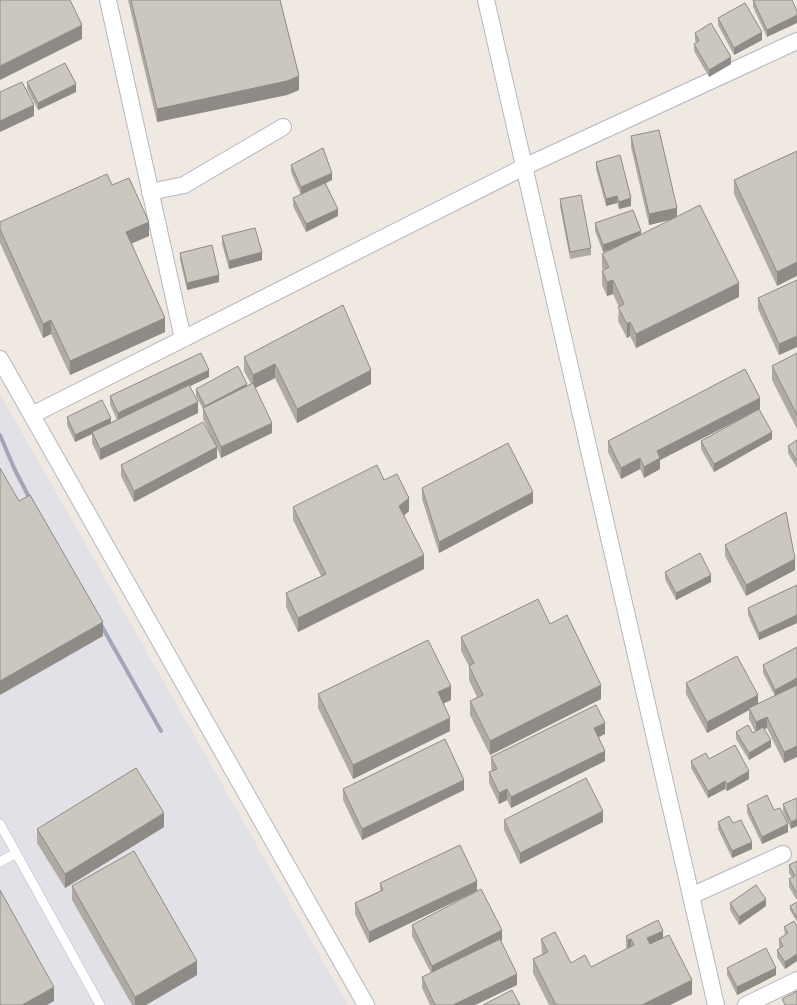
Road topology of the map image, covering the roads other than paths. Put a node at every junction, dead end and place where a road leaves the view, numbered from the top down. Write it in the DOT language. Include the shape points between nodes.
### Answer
graph roads {
  1 [pos="108,0"];
  2 [pos="486,0"];
  3 [pos="797,41"];
  4 [pos="282,128"];
  5 [pos="524,167"];
  6 [pos="150,192"];
  7 [pos="183,339"];
  8 [pos="0,359"];
  9 [pos="32,416"];
  10 [pos="0,824"];
  11 [pos="16,853"];
  12 [pos="783,854"];
  13 [pos="0,862"];
  14 [pos="691,896"];
  15 [pos="797,980"];
  16 [pos="100,1005"];
  17 [pos="366,1005"];
  18 [pos="716,1005"];
  19 [pos="746,1005"];
  1 -- 6 [label="street"];
  2 -- 5 [label="street"];
  3 -- 5 [label="street"];
  4 -- 6 [label="street" via="184,185"];
  5 -- 7 [label="street"];
  5 -- 14 [label="street"];
  6 -- 7 [label="street"];
  7 -- 9 [label="street"];
  8 -- 9 [label="street"];
  9 -- 17 [label="street"];
  10 -- 11 [label="lane"];
  11 -- 13 [label="lane"];
  11 -- 16 [label="lane"];
  12 -- 14 [label="street"];
  14 -- 18 [label="street"];
  15 -- 19 [label="street"];
}
